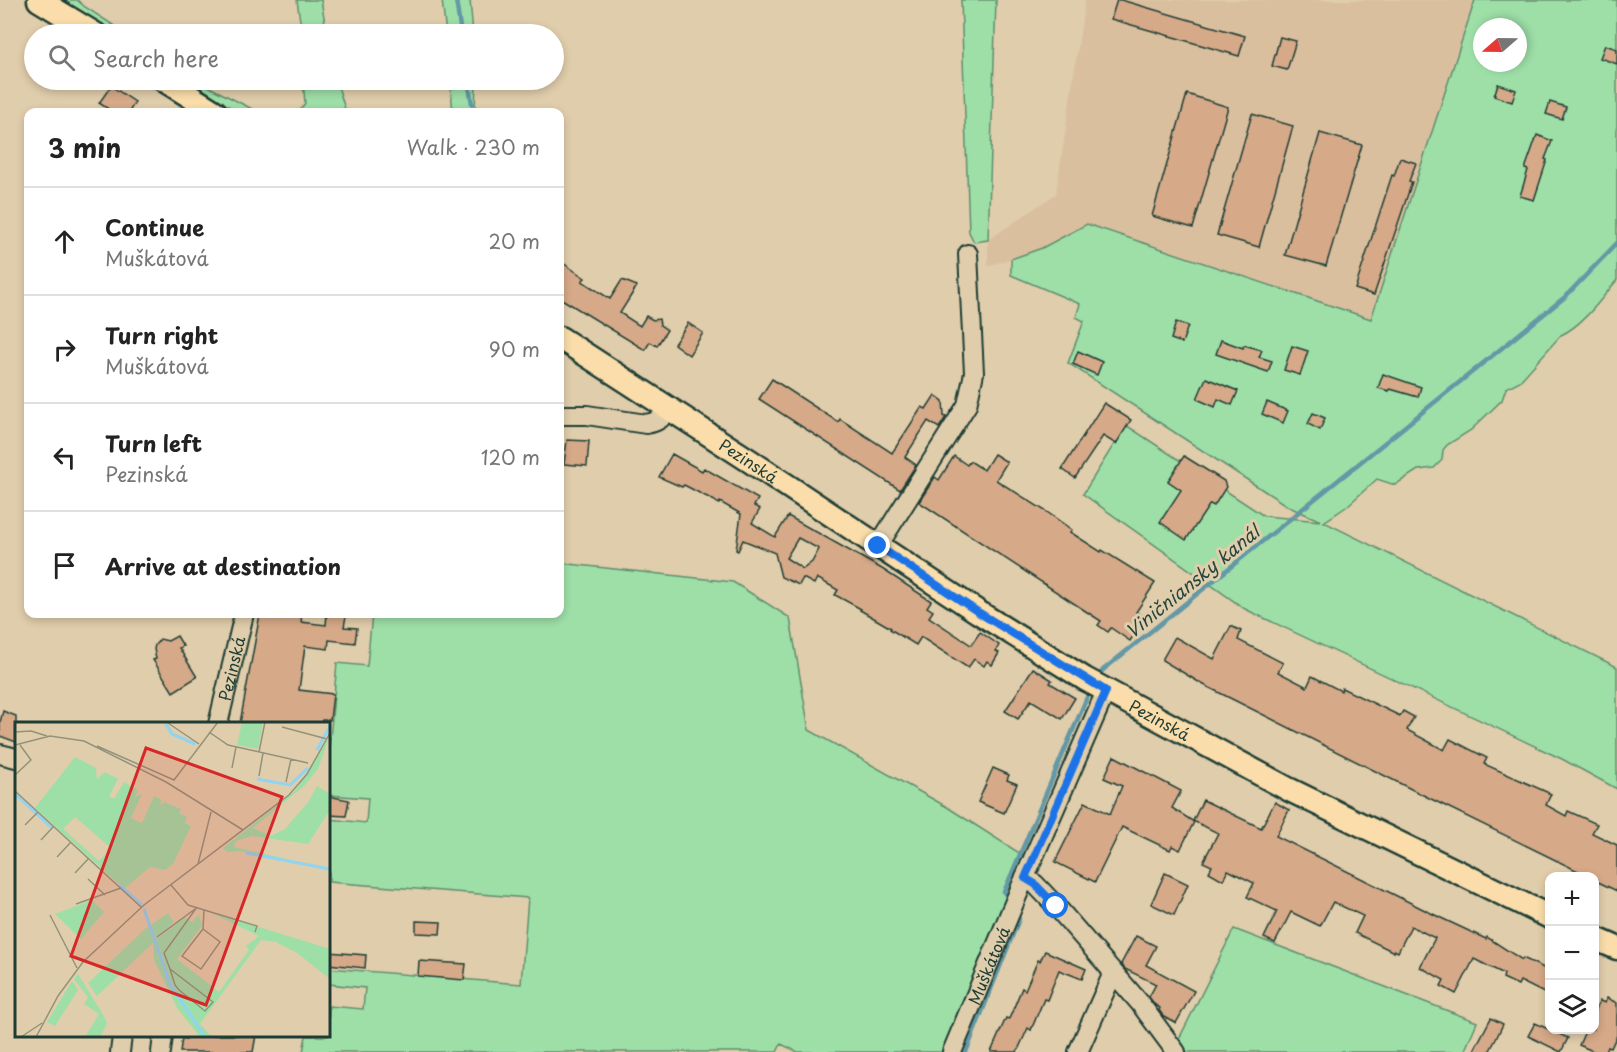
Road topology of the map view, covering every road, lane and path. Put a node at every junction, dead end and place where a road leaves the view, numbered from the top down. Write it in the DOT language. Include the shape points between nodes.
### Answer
graph roads {
  1 [pos="39,0"];
  2 [pos="79,24"];
  3 [pos="180,90"];
  4 [pos="209,108"];
  5 [pos="968,254"];
  6 [pos="564,341"];
  7 [pos="669,410"];
  8 [pos="564,415"];
  9 [pos="878,546"];
  10 [pos="243,618"];
  11 [pos="1096,685"];
  12 [pos="218,722"];
  13 [pos="0,754"];
  14 [pos="15,758"];
  15 [pos="1025,878"];
  16 [pos="1545,915"];
  17 [pos="1599,940"];
  18 [pos="1617,948"];
  19 [pos="1113,973"];
  20 [pos="122,1037"];
  21 [pos="163,1037"];
  22 [pos="120,1052"];
  23 [pos="161,1052"];
  24 [pos="952,1052"];
  25 [pos="1078,1052"];
  26 [pos="1176,1052"];
  1 -- 2 [label="main road"];
  3 -- 4 [label="main road"];
  5 -- 9 [label="street" via="974,373 967,405"];
  6 -- 7 [label="main road, Pezinská"];
  7 -- 8 [label="street" via="662,418 646,424"];
  7 -- 9 [label="main road, Pezinská"];
  9 -- 11 [label="main road, Pezinská"];
  10 -- 12 [label="street, Pezinská"];
  11 -- 15 [label="street, Muškátová"];
  11 -- 16 [label="main road, Pezinská" via="1288,789"];
  13 -- 14 [label="street"];
  15 -- 19 [label="street" via="1056,906"];
  15 -- 24 [label="street, Muškátová"];
  17 -- 18 [label="main road"];
  19 -- 25 [label="street"];
  19 -- 26 [label="street"];
  20 -- 22 [label="street"];
  21 -- 23 [label="street"];
}
